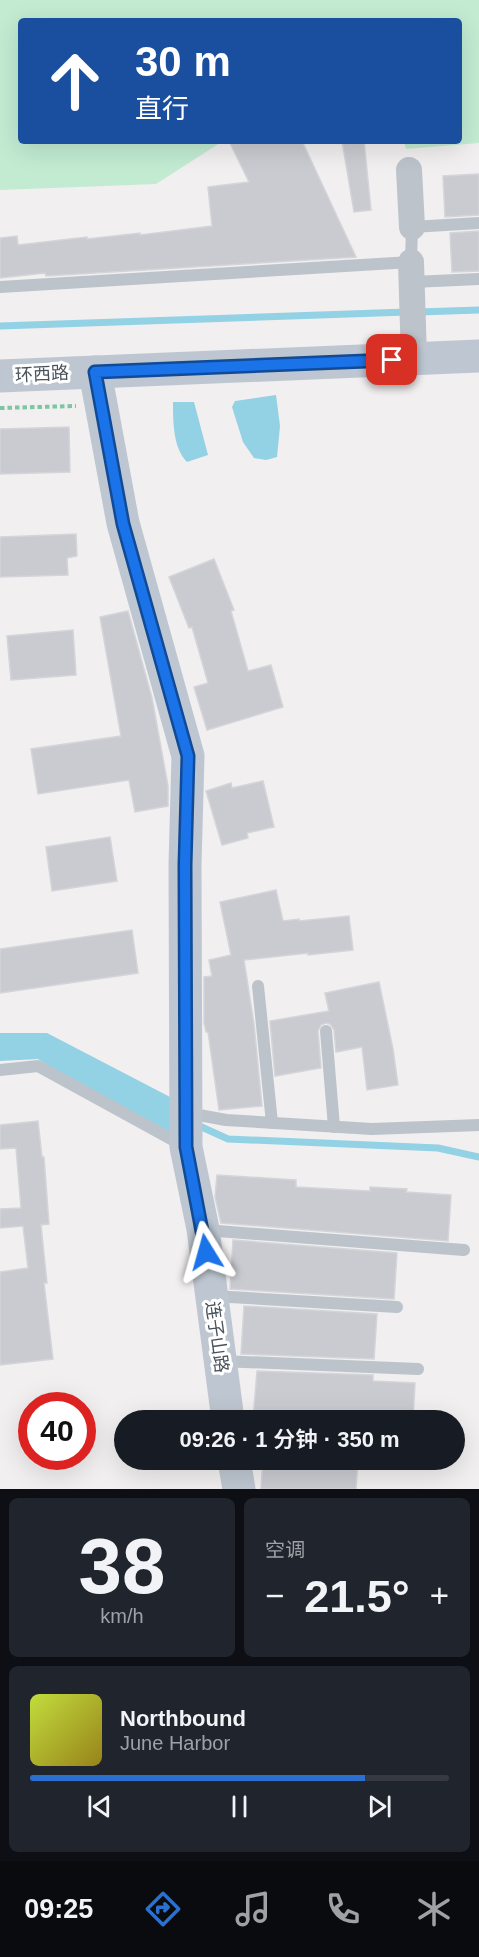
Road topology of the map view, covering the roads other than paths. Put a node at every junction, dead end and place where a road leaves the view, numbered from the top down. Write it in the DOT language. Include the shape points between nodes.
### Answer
graph roads {
  1 [pos="409,170"];
  2 [pos="479,223"];
  3 [pos="412,227"];
  4 [pos="479,279"];
  5 [pos="411,280"];
  6 [pos="0,287"];
  7 [pos="479,356"];
  8 [pos="414,359"];
  9 [pos="95,372"];
  10 [pos="0,376"];
  11 [pos="258,986"];
  12 [pos="326,1031"];
  13 [pos="0,1070"];
  14 [pos="187,1113"];
  15 [pos="272,1123"];
  16 [pos="479,1125"];
  17 [pos="334,1127"];
  18 [pos="186,1147"];
  19 [pos="203,1230"];
  20 [pos="464,1250"];
  21 [pos="211,1296"];
  22 [pos="397,1307"];
  23 [pos="220,1361"];
  24 [pos="418,1370"];
  25 [pos="227,1410"];
  26 [pos="236,1470"];
  27 [pos="239,1489"];
  1 -- 3 [label="street"];
  2 -- 3 [label="lane"];
  3 -- 5 [label="lane"];
  4 -- 5 [label="lane"];
  5 -- 6 [label="lane"];
  5 -- 8 [label="street"];
  7 -- 8 [label="street, 环西路"];
  8 -- 9 [label="street, 环西路"];
  9 -- 10 [label="street, 环西路"];
  9 -- 14 [label="street" via="123,524 188,756"];
  11 -- 15 [label="lane"];
  12 -- 17 [label="lane"];
  13 -- 18 [label="lane" via="38,1066"];
  14 -- 15 [label="lane"];
  14 -- 18 [label="street, 连子山路"];
  15 -- 17 [label="lane"];
  16 -- 17 [label="lane"];
  18 -- 19 [label="street, 连子山路"];
  19 -- 20 [label="lane"];
  19 -- 21 [label="street, 连子山路"];
  21 -- 22 [label="lane"];
  21 -- 23 [label="street, 连子山路"];
  23 -- 24 [label="lane"];
  23 -- 25 [label="street, 连子山路"];
  26 -- 27 [label="street"];
}
